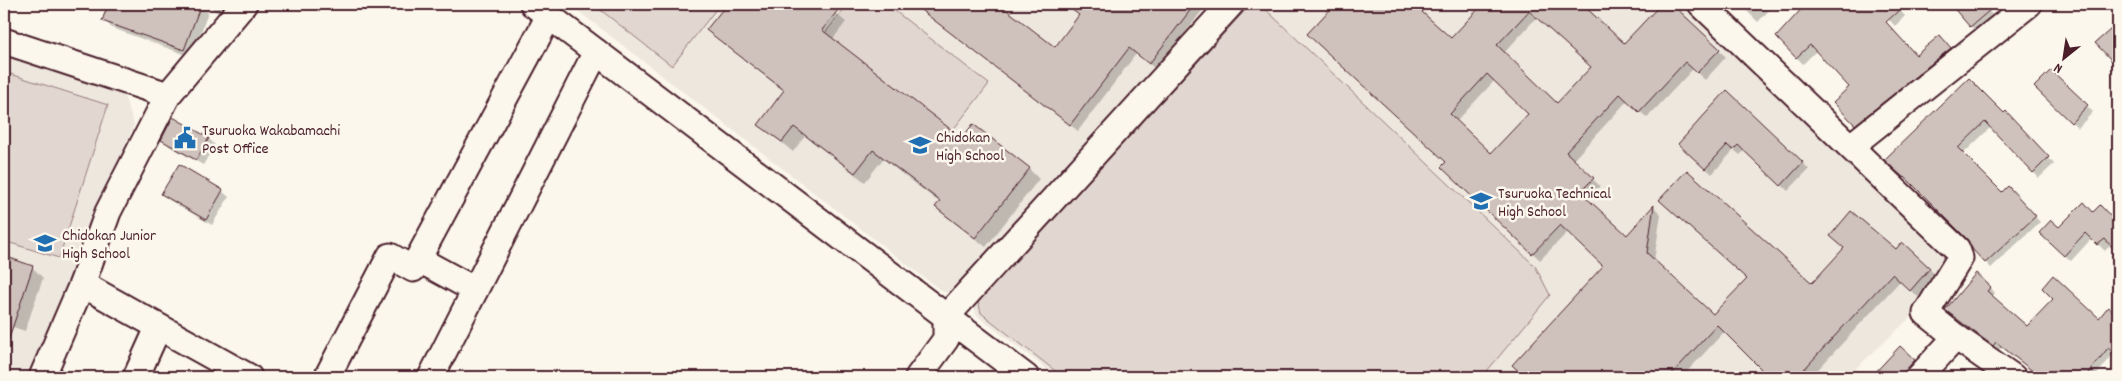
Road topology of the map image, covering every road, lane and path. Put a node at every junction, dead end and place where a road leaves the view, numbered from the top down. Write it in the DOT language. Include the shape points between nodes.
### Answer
graph roads {
  1 [pos="244,4"];
  2 [pos="1231,4"];
  3 [pos="1702,4"];
  4 [pos="2022,6"];
  5 [pos="541,10"];
  6 [pos="4,41"];
  7 [pos="596,52"];
  8 [pos="168,95"];
  9 [pos="1851,146"];
  10 [pos="418,258"];
  11 [pos="82,284"];
  12 [pos="476,290"];
  13 [pos="946,318"];
  14 [pos="158,328"];
  15 [pos="1956,337"];
  16 [pos="235,374"];
  17 [pos="42,377"];
  18 [pos="136,377"];
  19 [pos="328,377"];
  20 [pos="431,377"];
  21 [pos="918,377"];
  22 [pos="1026,377"];
  23 [pos="1919,377"];
  24 [pos="2013,377"];
  1 -- 8 [label="street"];
  2 -- 13 [label="street"];
  3 -- 9 [label="street"];
  4 -- 9 [label="street"];
  5 -- 7 [label="street"];
  5 -- 10 [label="street"];
  6 -- 8 [label="street"];
  7 -- 12 [label="street"];
  7 -- 13 [label="street"];
  8 -- 11 [label="street" via="108,212"];
  9 -- 15 [label="street" via="1957,249 1960,258 1926,313"];
  10 -- 12 [label="street"];
  10 -- 19 [label="street" via="413,269 390,256"];
  11 -- 14 [label="street"];
  11 -- 17 [label="street"];
  12 -- 20 [label="street"];
  13 -- 21 [label="street" via="946,339"];
  13 -- 22 [label="street"];
  14 -- 16 [label="street"];
  14 -- 18 [label="street"];
  15 -- 23 [label="street"];
  15 -- 24 [label="street"];
}
